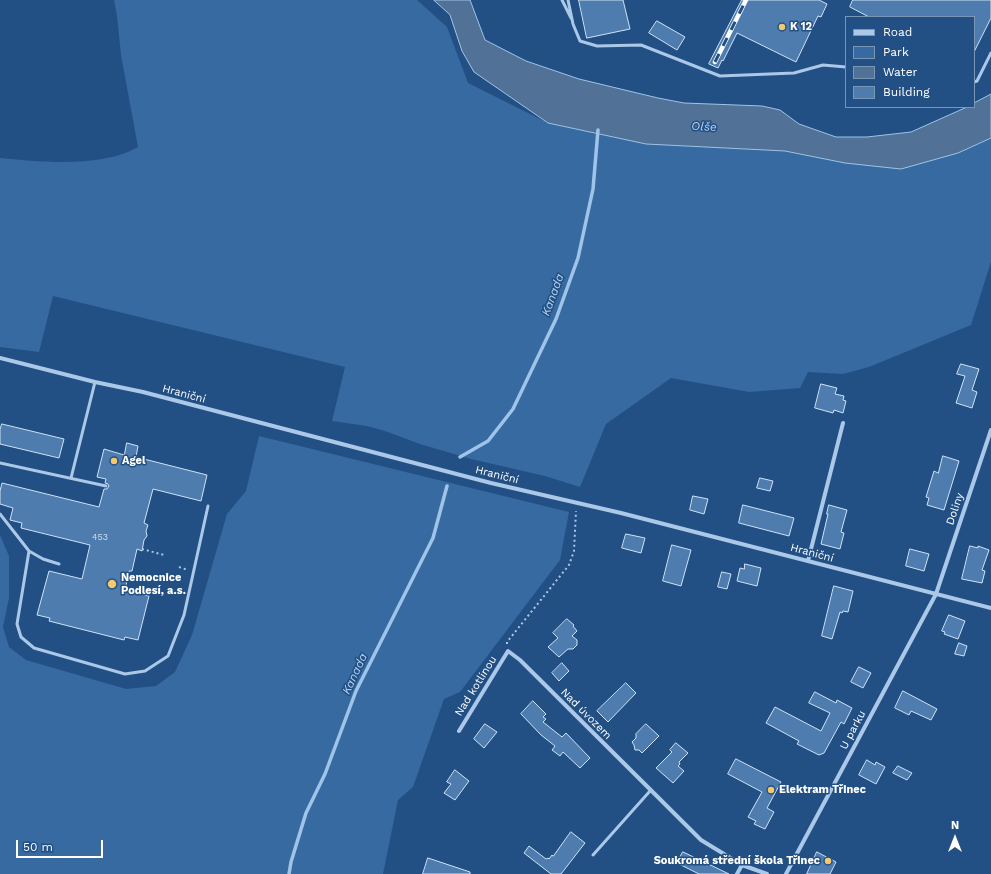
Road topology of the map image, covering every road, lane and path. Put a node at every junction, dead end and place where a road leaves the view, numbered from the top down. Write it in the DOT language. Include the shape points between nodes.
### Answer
graph roads {
  1 [pos="562,0"];
  2 [pos="568,0"];
  3 [pos="573,24"];
  4 [pos="991,53"];
  5 [pos="845,67"];
  6 [pos="975,82"];
  7 [pos="0,358"];
  8 [pos="95,382"];
  9 [pos="843,423"];
  10 [pos="991,430"];
  11 [pos="0,463"];
  12 [pos="71,478"];
  13 [pos="106,486"];
  14 [pos="577,503"];
  15 [pos="208,506"];
  16 [pos="0,514"];
  17 [pos="142,550"];
  18 [pos="29,551"];
  19 [pos="164,555"];
  20 [pos="808,561"];
  21 [pos="59,564"];
  22 [pos="936,594"];
  23 [pos="991,608"];
  24 [pos="508,651"];
  25 [pos="459,731"];
  26 [pos="650,792"];
  27 [pos="593,855"];
  28 [pos="742,865"];
  29 [pos="737,874"];
  30 [pos="767,874"];
  31 [pos="786,874"];
  1 -- 3 [label="lane"];
  2 -- 3 [label="lane"];
  3 -- 5 [label="lane" via="580,41 597,46 641,45 720,76 794,74 823,65"];
  4 -- 6 [label="lane"];
  7 -- 8 [label="street, Hraniční"];
  8 -- 12 [label="lane"];
  8 -- 14 [label="street, Hraniční"];
  9 -- 20 [label="street"];
  10 -- 22 [label="street, Doliny"];
  11 -- 12 [label="lane"];
  12 -- 13 [label="lane"];
  14 -- 20 [label="street, Hraniční"];
  14 -- 24 [label="path" via="574,551 569,565 507,642"];
  15 -- 18 [label="lane" via="184,615 168,656 145,671 125,674 34,648 21,637 17,624"];
  16 -- 18 [label="lane"];
  17 -- 19 [label="path"];
  18 -- 21 [label="lane"];
  20 -- 22 [label="street, Hraniční"];
  22 -- 23 [label="street, Hraniční"];
  22 -- 31 [label="street, U parku"];
  24 -- 25 [label="street, Nad kotlinou"];
  24 -- 26 [label="street, Nad úvozem" via="520,660"];
  26 -- 27 [label="lane"];
  26 -- 28 [label="street, Nad úvozem" via="701,840"];
  28 -- 29 [label="street"];
  28 -- 30 [label="street, Nad úvozem"];
}
